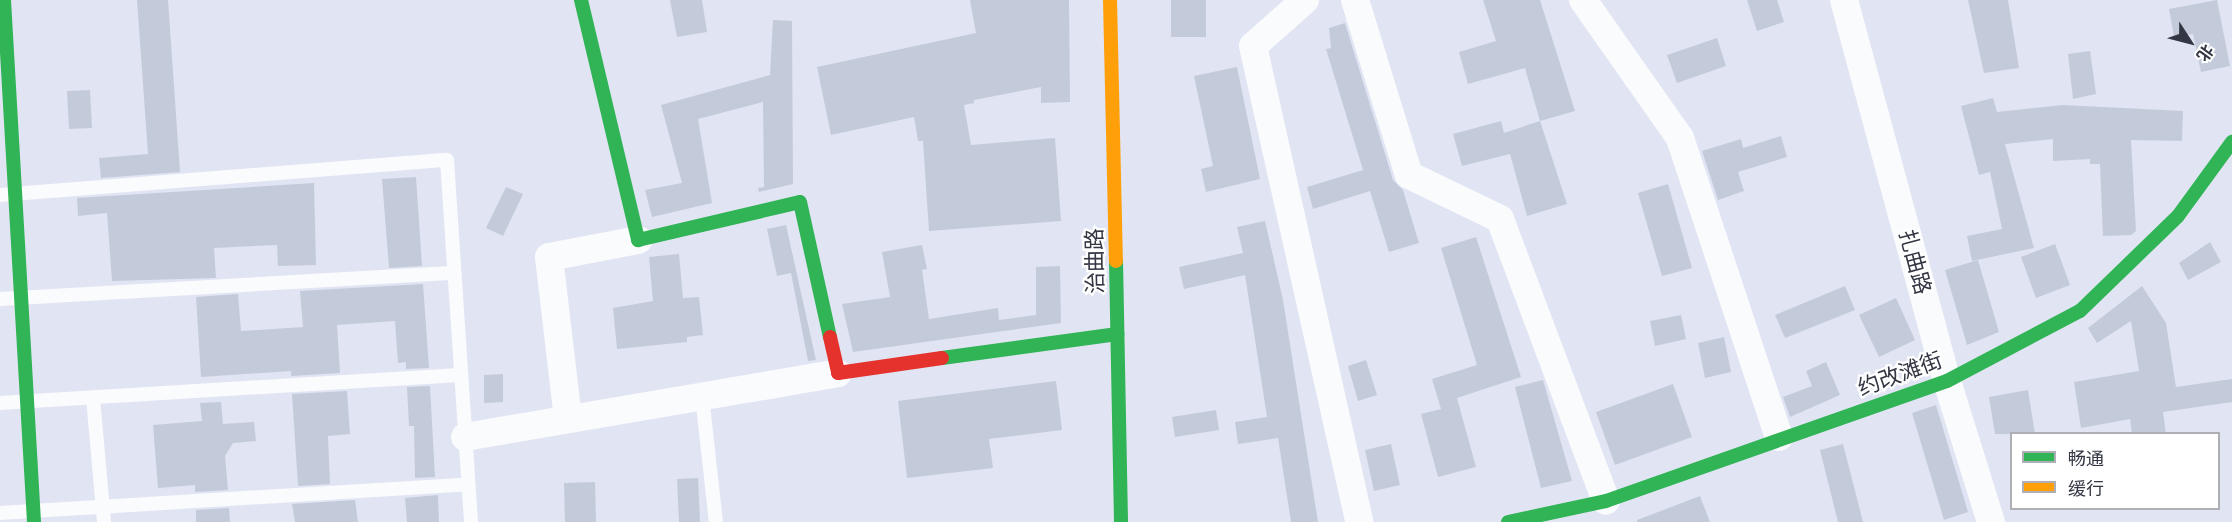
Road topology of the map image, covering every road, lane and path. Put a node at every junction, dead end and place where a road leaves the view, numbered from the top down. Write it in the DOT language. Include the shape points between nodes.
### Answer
graph roads {
  1 [pos="4,0"];
  2 [pos="581,0"];
  3 [pos="1110,0"];
  4 [pos="1305,0"];
  5 [pos="1355,0"];
  6 [pos="1583,0"];
  7 [pos="1844,0"];
  8 [pos="5,87"];
  9 [pos="2232,142"];
  10 [pos="18,194"];
  11 [pos="0,195"];
  12 [pos="638,240"];
  13 [pos="454,273"];
  14 [pos="23,297"];
  15 [pos="0,299"];
  16 [pos="1117,334"];
  17 [pos="838,373"];
  18 [pos="459,375"];
  19 [pos="1947,381"];
  20 [pos="702,396"];
  21 [pos="93,398"];
  22 [pos="28,402"];
  23 [pos="0,403"];
  24 [pos="568,419"];
  25 [pos="465,437"];
  26 [pos="1779,437"];
  27 [pos="468,484"];
  28 [pos="1606,501"];
  29 [pos="103,506"];
  30 [pos="0,513"];
  31 [pos="1576,514"];
  32 [pos="34,517"];
  33 [pos="104,522"];
  34 [pos="471,522"];
  35 [pos="716,522"];
  36 [pos="1120,522"];
  37 [pos="1359,522"];
  38 [pos="1508,522"];
  39 [pos="1991,522"];
  1 -- 8 [label="street"];
  2 -- 12 [label="street"];
  3 -- 16 [label="street, 治曲路"];
  4 -- 37 [label="street" via="1253,46"];
  5 -- 28 [label="street" via="1409,176 1500,219"];
  6 -- 26 [label="street" via="1680,138"];
  7 -- 19 [label="street, 扎曲路"];
  8 -- 10 [label="street"];
  9 -- 19 [label="street, 约改滩街" via="2178,216 2080,310"];
  10 -- 11 [label="lane"];
  10 -- 13 [label="lane" via="447,160"];
  10 -- 14 [label="street"];
  12 -- 17 [label="street" via="800,201"];
  12 -- 24 [label="street" via="549,257"];
  13 -- 14 [label="lane"];
  13 -- 18 [label="lane"];
  14 -- 15 [label="lane"];
  14 -- 22 [label="street"];
  16 -- 17 [label="street"];
  16 -- 36 [label="street, 治曲路"];
  17 -- 20 [label="street"];
  18 -- 21 [label="lane"];
  18 -- 25 [label="lane"];
  19 -- 26 [label="street, 约改滩街"];
  19 -- 39 [label="street, 扎曲路"];
  20 -- 24 [label="street"];
  20 -- 35 [label="lane"];
  21 -- 22 [label="lane"];
  21 -- 29 [label="lane"];
  22 -- 23 [label="lane"];
  22 -- 32 [label="street"];
  24 -- 25 [label="street"];
  25 -- 27 [label="lane"];
  26 -- 28 [label="street, 约改滩街"];
  27 -- 29 [label="lane"];
  27 -- 34 [label="lane"];
  28 -- 31 [label="street, 约改滩街"];
  29 -- 32 [label="lane"];
  29 -- 33 [label="lane"];
  30 -- 32 [label="lane"];
  31 -- 38 [label="street, 约改滩街"];
}
